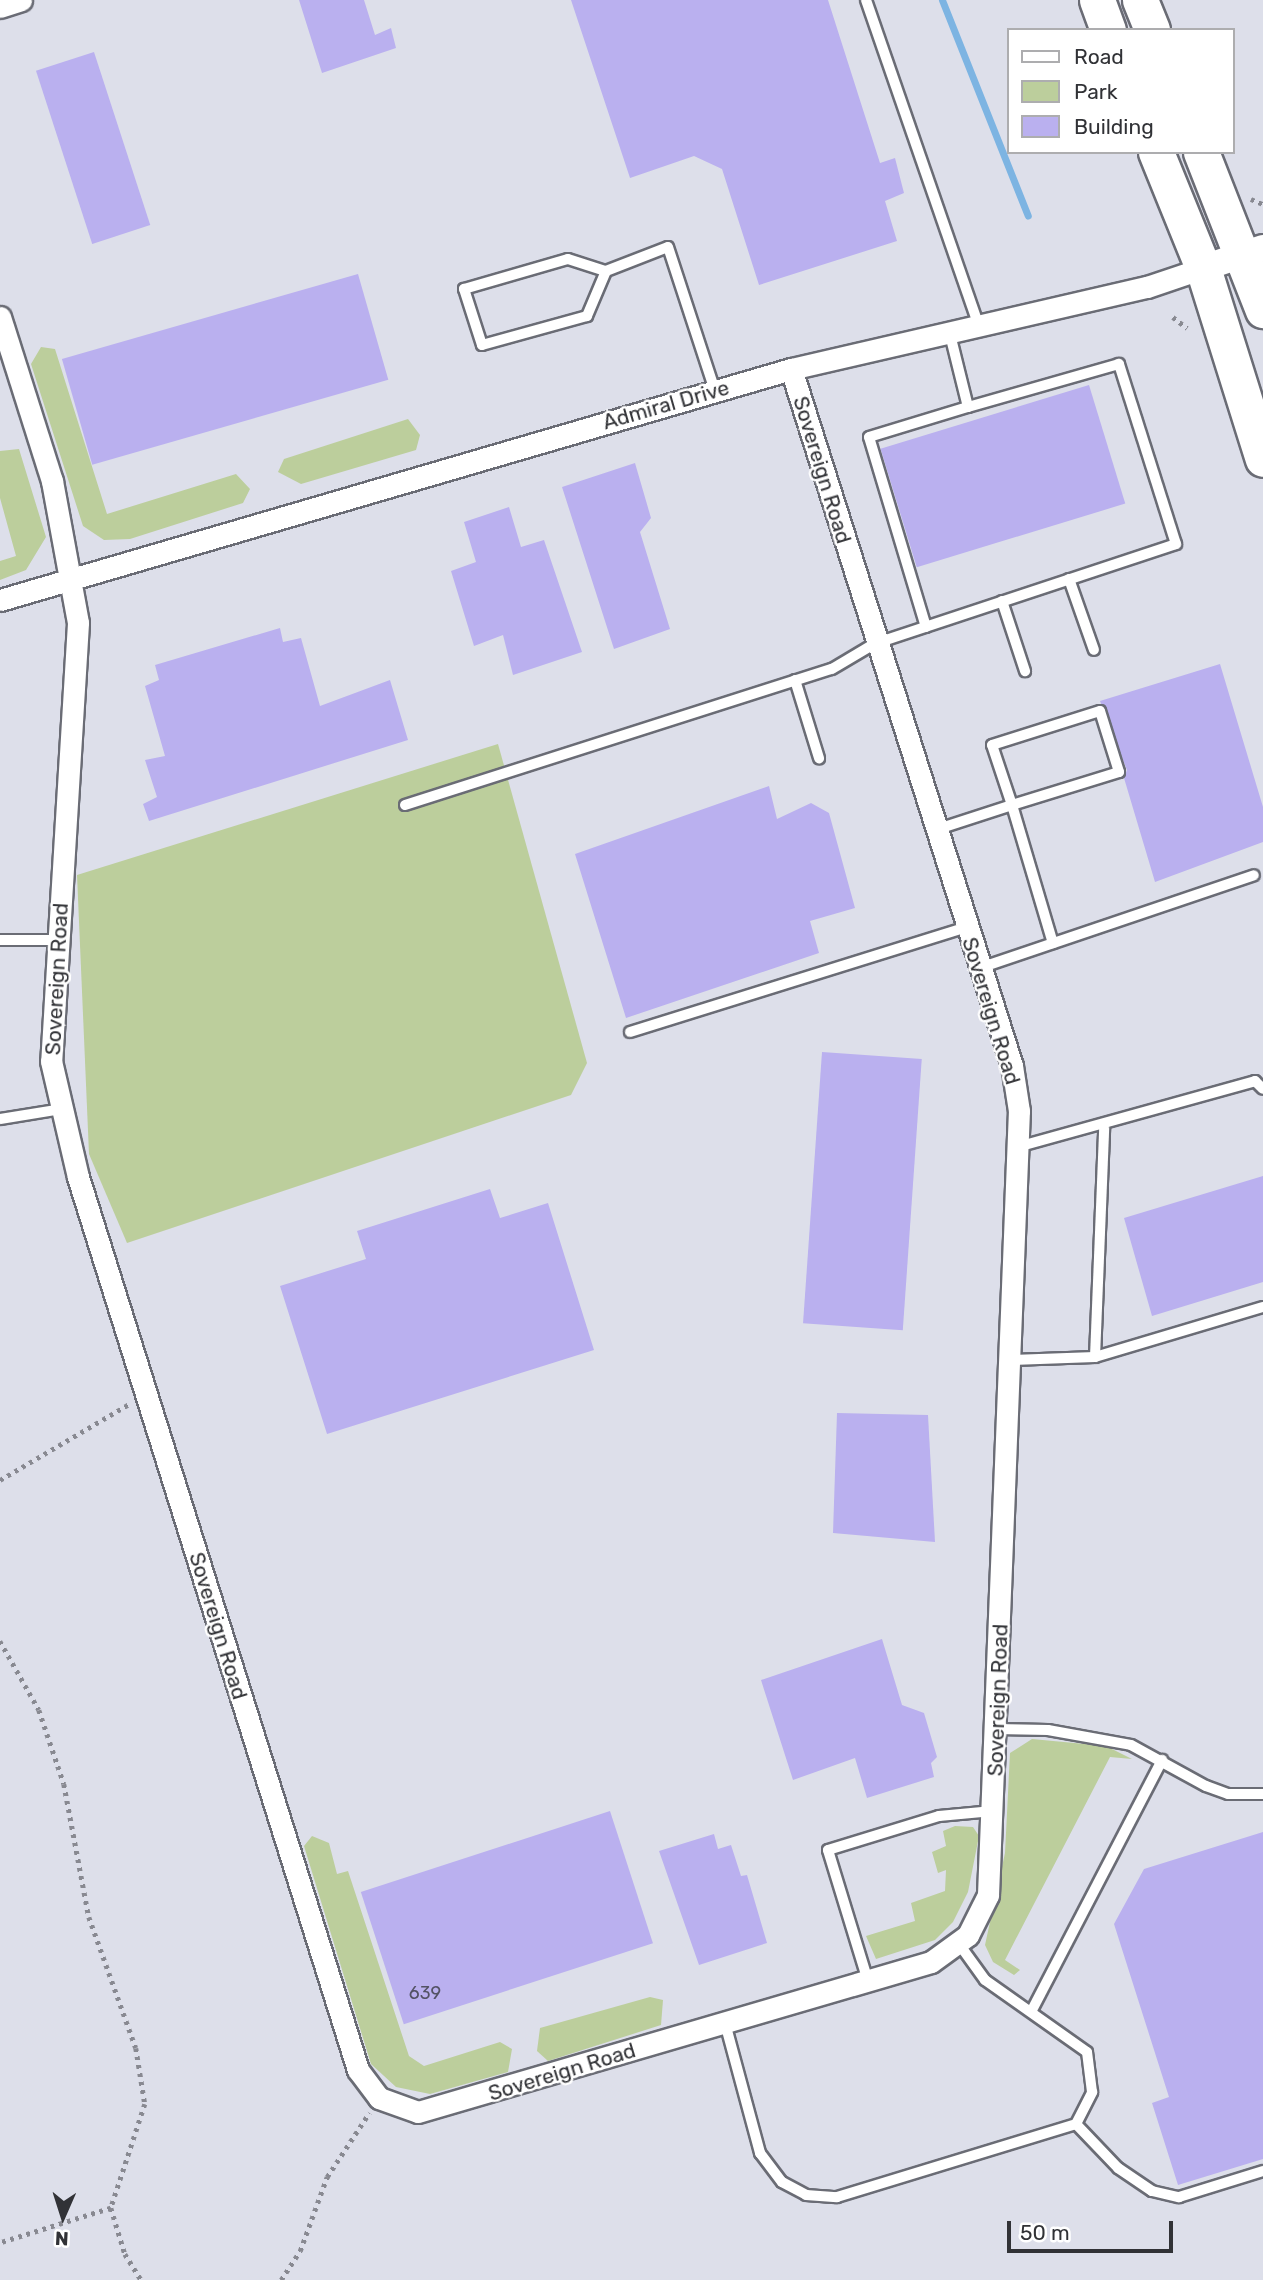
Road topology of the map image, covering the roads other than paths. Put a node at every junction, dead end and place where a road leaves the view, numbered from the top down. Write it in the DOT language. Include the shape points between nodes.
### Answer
graph roads {
  1 [pos="21,0"];
  2 [pos="866,0"];
  3 [pos="1097,0"];
  4 [pos="1140,0"];
  5 [pos="0,7"];
  6 [pos="1107,28"];
  7 [pos="1151,28"];
  8 [pos="1158,154"];
  9 [pos="1202,154"];
  10 [pos="1253,252"];
  11 [pos="1203,268"];
  12 [pos="606,271"];
  13 [pos="1263,310"];
  14 [pos="0,317"];
  15 [pos="979,327"];
  16 [pos="950,334"];
  17 [pos="791,369"];
  18 [pos="715,391"];
  19 [pos="968,407"];
  20 [pos="1263,459"];
  21 [pos="73,578"];
  22 [pos="1069,579"];
  23 [pos="0,600"];
  24 [pos="1002,601"];
  25 [pos="926,627"];
  26 [pos="874,644"];
  27 [pos="1094,650"];
  28 [pos="1025,671"];
  29 [pos="796,680"];
  30 [pos="819,758"];
  31 [pos="405,805"];
  32 [pos="1012,805"];
  33 [pos="934,830"];
  34 [pos="1254,875"];
  35 [pos="967,928"];
  36 [pos="0,940"];
  37 [pos="59,940"];
  38 [pos="1053,943"];
  39 [pos="980,968"];
  40 [pos="630,1032"];
  41 [pos="1263,1088"];
  42 [pos="62,1109"];
  43 [pos="0,1119"];
  44 [pos="1104,1128"];
  45 [pos="1021,1146"];
  46 [pos="1263,1307"];
  47 [pos="1096,1357"];
  48 [pos="1012,1360"];
  49 [pos="997,1730"];
  50 [pos="1162,1760"];
  51 [pos="1263,1794"];
  52 [pos="993,1811"];
  53 [pos="959,1944"];
  54 [pos="868,1980"];
  55 [pos="1032,2010"];
  56 [pos="725,2023"];
  57 [pos="1076,2124"];
  58 [pos="1263,2171"];
  1 -- 5 [label="street"];
  2 -- 15 [label="lane"];
  3 -- 6 [label="highway"];
  4 -- 7 [label="highway"];
  8 -- 11 [label="highway"];
  9 -- 10 [label="highway"];
  10 -- 11 [label="street, Admiral Drive"];
  10 -- 13 [label="highway"];
  11 -- 15 [label="street, Admiral Drive"];
  11 -- 20 [label="highway"];
  12 -- 12 [label="lane" via="568,259 464,289 482,345 587,316"];
  12 -- 18 [label="lane" via="668,247"];
  14 -- 21 [label="street, Sovereign Road" via="52,481"];
  15 -- 16 [label="street, Admiral Drive"];
  16 -- 17 [label="street, Admiral Drive"];
  16 -- 19 [label="lane"];
  17 -- 18 [label="street, Admiral Drive"];
  17 -- 26 [label="street, Sovereign Road"];
  18 -- 21 [label="street, Admiral Drive"];
  19 -- 22 [label="lane" via="1119,364 1176,544"];
  19 -- 25 [label="lane" via="869,437"];
  21 -- 23 [label="street, Admiral Drive"];
  21 -- 37 [label="street, Sovereign Road" via="78,623"];
  22 -- 24 [label="lane"];
  22 -- 27 [label="lane"];
  24 -- 25 [label="lane"];
  24 -- 28 [label="lane"];
  25 -- 26 [label="lane"];
  26 -- 29 [label="lane" via="832,669"];
  26 -- 33 [label="street, Sovereign Road"];
  29 -- 30 [label="lane"];
  29 -- 31 [label="lane"];
  32 -- 32 [label="lane" via="1118,772 1100,712 992,745"];
  32 -- 33 [label="lane"];
  32 -- 38 [label="lane"];
  33 -- 35 [label="street, Sovereign Road"];
  34 -- 38 [label="lane"];
  35 -- 39 [label="street, Sovereign Road"];
  35 -- 40 [label="lane"];
  36 -- 37 [label="lane"];
  37 -- 42 [label="street, Sovereign Road" via="51,1061"];
  38 -- 39 [label="lane"];
  39 -- 45 [label="street, Sovereign Road" via="1012,1066"];
  41 -- 44 [label="lane" via="1255,1081"];
  42 -- 43 [label="lane"];
  42 -- 56 [label="street, Sovereign Road" via="147,1399 358,2070 379,2098 397,2108 429,2112"];
  44 -- 45 [label="lane"];
  44 -- 47 [label="lane"];
  45 -- 48 [label="street, Sovereign Road"];
  46 -- 47 [label="lane"];
  47 -- 48 [label="lane"];
  48 -- 49 [label="street, Sovereign Road"];
  49 -- 50 [label="lane" via="1089,1735"];
  49 -- 52 [label="street, Sovereign Road"];
  50 -- 51 [label="lane" via="1228,1794"];
  50 -- 55 [label="lane"];
  52 -- 53 [label="street, Sovereign Road" via="988,1895"];
  52 -- 54 [label="lane" via="939,1816 828,1850"];
  53 -- 54 [label="street, Sovereign Road" via="931,1962"];
  53 -- 55 [label="lane" via="985,1980"];
  54 -- 56 [label="street, Sovereign Road"];
  55 -- 57 [label="lane" via="1077,2041 1092,2065 1090,2105"];
  56 -- 57 [label="lane" via="760,2153 782,2182 806,2195 837,2197"];
  57 -- 58 [label="lane" via="1118,2168 1152,2191 1179,2197"];
}
